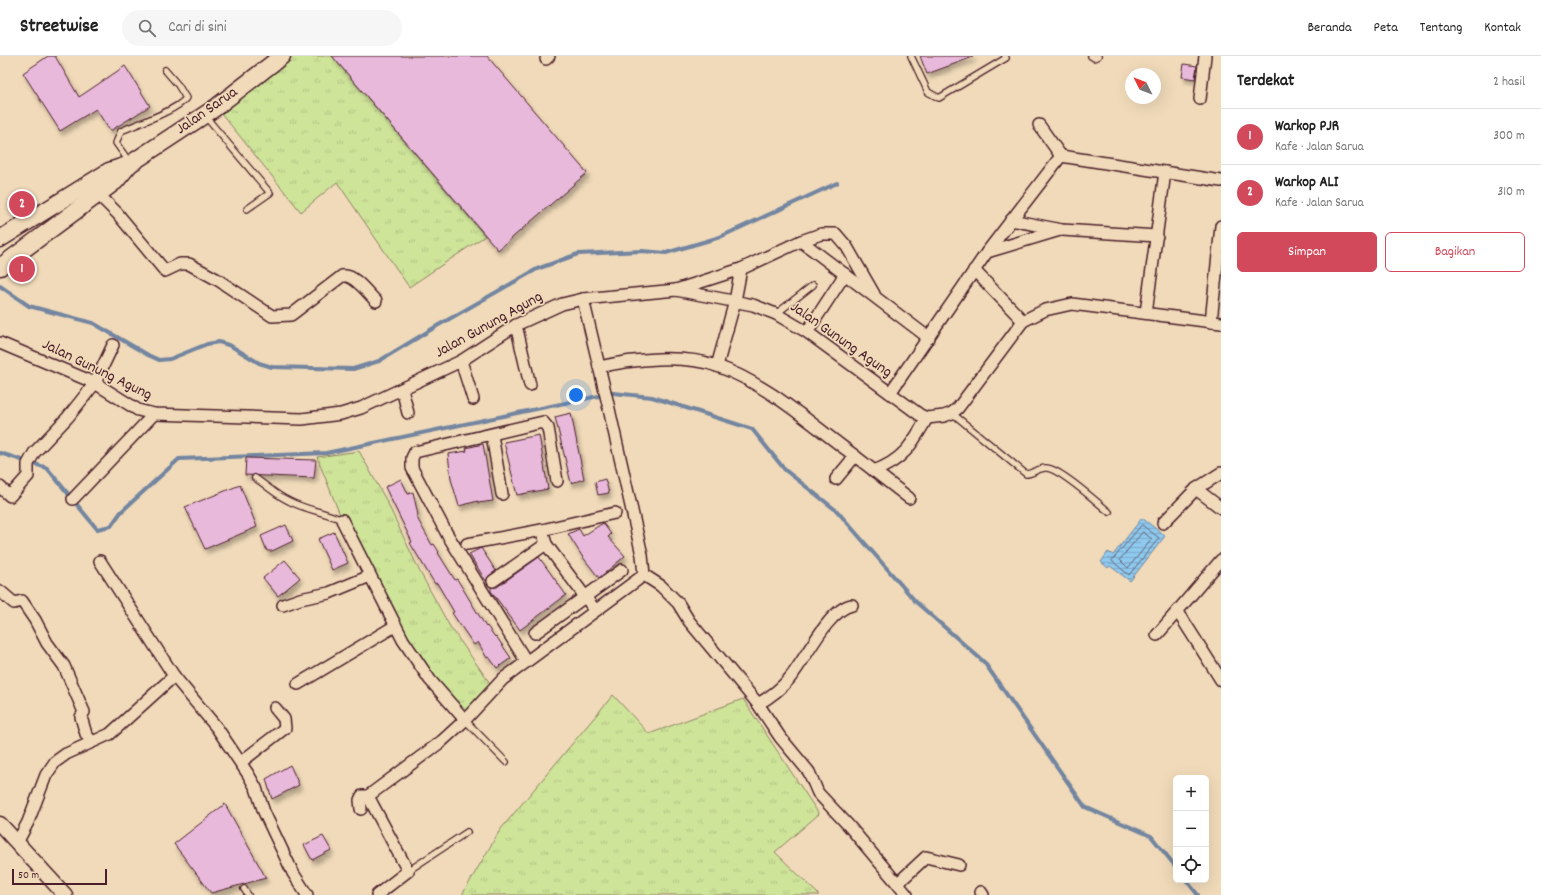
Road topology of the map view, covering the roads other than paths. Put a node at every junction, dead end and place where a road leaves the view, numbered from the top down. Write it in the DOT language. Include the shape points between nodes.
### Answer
graph roads {
  1 [pos="282,56"];
  2 [pos="912,56"];
  3 [pos="1005,56"];
  4 [pos="1091,56"];
  5 [pos="1098,56"];
  6 [pos="1205,56"];
  7 [pos="165,70"];
  8 [pos="1200,99"];
  9 [pos="203,115"];
  10 [pos="1039,125"];
  11 [pos="1061,156"];
  12 [pos="130,164"];
  13 [pos="1165,172"];
  14 [pos="1221,181"];
  15 [pos="93,190"];
  16 [pos="247,209"];
  17 [pos="1011,220"];
  18 [pos="1221,226"];
  19 [pos="1062,230"];
  20 [pos="1157,236"];
  21 [pos="0,239"];
  22 [pos="802,242"];
  23 [pos="987,252"];
  24 [pos="0,267"];
  25 [pos="741,268"];
  26 [pos="974,270"];
  27 [pos="845,274"];
  28 [pos="813,285"];
  29 [pos="676,290"];
  30 [pos="876,298"];
  31 [pos="582,299"];
  32 [pos="376,301"];
  33 [pos="735,302"];
  34 [pos="1146,313"];
  35 [pos="776,314"];
  36 [pos="1023,321"];
  37 [pos="1216,322"];
  38 [pos="516,326"];
  39 [pos="807,332"];
  40 [pos="929,338"];
  41 [pos="0,343"];
  42 [pos="114,345"];
  43 [pos="461,361"];
  44 [pos="717,366"];
  45 [pos="599,367"];
  46 [pos="95,383"];
  47 [pos="530,385"];
  48 [pos="402,389"];
  49 [pos="890,393"];
  50 [pos="473,399"];
  51 [pos="408,412"];
  52 [pos="952,413"];
  53 [pos="154,414"];
  54 [pos="927,418"];
  55 [pos="492,435"];
  56 [pos="855,456"];
  57 [pos="874,471"];
  58 [pos="1221,473"];
  59 [pos="255,478"];
  60 [pos="836,479"];
  61 [pos="557,482"];
  62 [pos="0,487"];
  63 [pos="1196,489"];
  64 [pos="502,494"];
  65 [pos="909,498"];
  66 [pos="74,499"];
  67 [pos="1221,508"];
  68 [pos="1109,512"];
  69 [pos="615,513"];
  70 [pos="342,520"];
  71 [pos="1163,523"];
  72 [pos="542,530"];
  73 [pos="467,544"];
  74 [pos="546,544"];
  75 [pos="100,561"];
  76 [pos="1221,562"];
  77 [pos="622,570"];
  78 [pos="644,575"];
  79 [pos="370,576"];
  80 [pos="493,581"];
  81 [pos="0,591"];
  82 [pos="586,598"];
  83 [pos="283,605"];
  84 [pos="852,605"];
  85 [pos="595,610"];
  86 [pos="1178,612"];
  87 [pos="395,626"];
  88 [pos="535,633"];
  89 [pos="1158,635"];
  90 [pos="526,661"];
  91 [pos="174,676"];
  92 [pos="1221,680"];
  93 [pos="298,684"];
  94 [pos="758,704"];
  95 [pos="275,708"];
  96 [pos="465,720"];
  97 [pos="92,742"];
  98 [pos="241,762"];
  99 [pos="506,762"];
  100 [pos="368,796"];
  101 [pos="361,808"];
  102 [pos="0,824"];
  103 [pos="466,832"];
  104 [pos="17,843"];
  105 [pos="959,865"];
  106 [pos="408,871"];
  107 [pos="898,883"];
  108 [pos="244,889"];
  109 [pos="65,895"];
  110 [pos="248,895"];
  111 [pos="307,895"];
  112 [pos="377,895"];
  113 [pos="907,895"];
  1 -- 9 [label="main road, Jalan Sarua"];
  2 -- 3 [label="lane" via="928,92 939,98 1006,58"];
  4 -- 5 [label="lane"];
  6 -- 8 [label="street"];
  7 -- 12 [label="lane" via="186,98 174,108 121,131 116,143"];
  9 -- 12 [label="main road, Jalan Sarua"];
  9 -- 16 [label="lane" via="270,193"];
  10 -- 11 [label="street"];
  11 -- 13 [label="street"];
  11 -- 17 [label="street"];
  12 -- 15 [label="main road, Jalan Sarua" via="116,181"];
  13 -- 14 [label="street"];
  13 -- 20 [label="street"];
  15 -- 21 [label="main road, Jalan Sarua"];
  15 -- 24 [label="main road, Jalan Sarua"];
  15 -- 32 [label="street" via="117,213 165,271 180,264 189,264 272,316 291,315 346,275 352,277"];
  17 -- 19 [label="street"];
  17 -- 23 [label="street"];
  18 -- 37 [label="street"];
  19 -- 20 [label="street"];
  19 -- 23 [label="street"];
  20 -- 34 [label="street"];
  22 -- 25 [label="street"];
  22 -- 27 [label="street"];
  22 -- 30 [label="street" via="821,234 836,234 847,247"];
  23 -- 26 [label="street"];
  25 -- 29 [label="street"];
  25 -- 33 [label="street"];
  26 -- 36 [label="street"];
  26 -- 40 [label="street"];
  27 -- 30 [label="street"];
  27 -- 39 [label="street"];
  28 -- 35 [label="lane"];
  29 -- 31 [label="street, Jalan Gunung Agung"];
  29 -- 33 [label="street, Jalan Gunung Agung"];
  30 -- 40 [label="street"];
  31 -- 38 [label="street, Jalan Gunung Agung" via="562,304"];
  31 -- 45 [label="street"];
  33 -- 35 [label="street, Jalan Gunung Agung" via="753,305"];
  33 -- 44 [label="street"];
  34 -- 36 [label="street" via="1072,304 1045,310"];
  34 -- 37 [label="street"];
  35 -- 39 [label="street, Jalan Gunung Agung"];
  36 -- 52 [label="street" via="965,400"];
  38 -- 43 [label="street, Jalan Gunung Agung"];
  38 -- 47 [label="street"];
  39 -- 49 [label="street, Jalan Gunung Agung"];
  40 -- 49 [label="street"];
  41 -- 46 [label="street, Jalan Gunung Agung"];
  42 -- 46 [label="street"];
  43 -- 48 [label="street, Jalan Gunung Agung"];
  43 -- 50 [label="street"];
  44 -- 45 [label="street" via="689,360 661,360 627,361"];
  44 -- 56 [label="street" via="775,397"];
  45 -- 78 [label="street" via="642,556"];
  46 -- 53 [label="street, Jalan Gunung Agung" via="138,410"];
  46 -- 62 [label="street" via="34,453 28,464 28,476 10,496"];
  48 -- 51 [label="street"];
  48 -- 53 [label="street, Jalan Gunung Agung" via="361,408 341,414 302,419"];
  49 -- 54 [label="street, Jalan Gunung Agung"];
  52 -- 54 [label="street"];
  52 -- 68 [label="lane" via="1026,474 1042,468 1057,471"];
  53 -- 66 [label="street"];
  54 -- 57 [label="street" via="904,453 895,461"];
  55 -- 61 [label="street" via="543,422 548,428"];
  55 -- 64 [label="street"];
  55 -- 90 [label="street" via="415,452 412,468 447,534"];
  56 -- 57 [label="street"];
  56 -- 60 [label="street"];
  57 -- 65 [label="street"];
  58 -- 63 [label="street"];
  59 -- 70 [label="lane" via="287,501"];
  63 -- 67 [label="street"];
  63 -- 71 [label="street"];
  69 -- 72 [label="street"];
  70 -- 79 [label="street"];
  72 -- 73 [label="street"];
  72 -- 74 [label="street"];
  74 -- 80 [label="street"];
  74 -- 82 [label="street"];
  75 -- 91 [label="street"];
  76 -- 86 [label="street"];
  77 -- 82 [label="street"];
  78 -- 85 [label="street"];
  78 -- 94 [label="street" via="661,586 678,603 689,621"];
  79 -- 83 [label="street" via="329,593"];
  79 -- 87 [label="street"];
  81 -- 97 [label="street" via="14,603 22,601 64,666 84,712 81,716 86,734"];
  82 -- 85 [label="street"];
  82 -- 88 [label="street"];
  84 -- 94 [label="street" via="831,621 780,690"];
  85 -- 90 [label="street"];
  86 -- 89 [label="street"];
  86 -- 92 [label="street"];
  87 -- 93 [label="street"];
  87 -- 96 [label="street" via="430,680"];
  90 -- 96 [label="street" via="503,679"];
  91 -- 97 [label="street" via="120,726"];
  91 -- 98 [label="street"];
  94 -- 107 [label="street" via="780,737 809,772 818,793"];
  95 -- 98 [label="street" via="284,719 285,728"];
  96 -- 99 [label="lane"];
  96 -- 100 [label="street" via="442,741"];
  97 -- 104 [label="street" via="66,754 50,768"];
  98 -- 111 [label="street" via="256,788 264,812 293,873"];
  100 -- 101 [label="street" via="364,795 360,800"];
  100 -- 106 [label="street"];
  102 -- 104 [label="street"];
  103 -- 106 [label="lane"];
  104 -- 109 [label="street"];
  105 -- 107 [label="street" via="926,857"];
  106 -- 112 [label="street"];
  107 -- 113 [label="street"];
  108 -- 110 [label="lane"];
}
